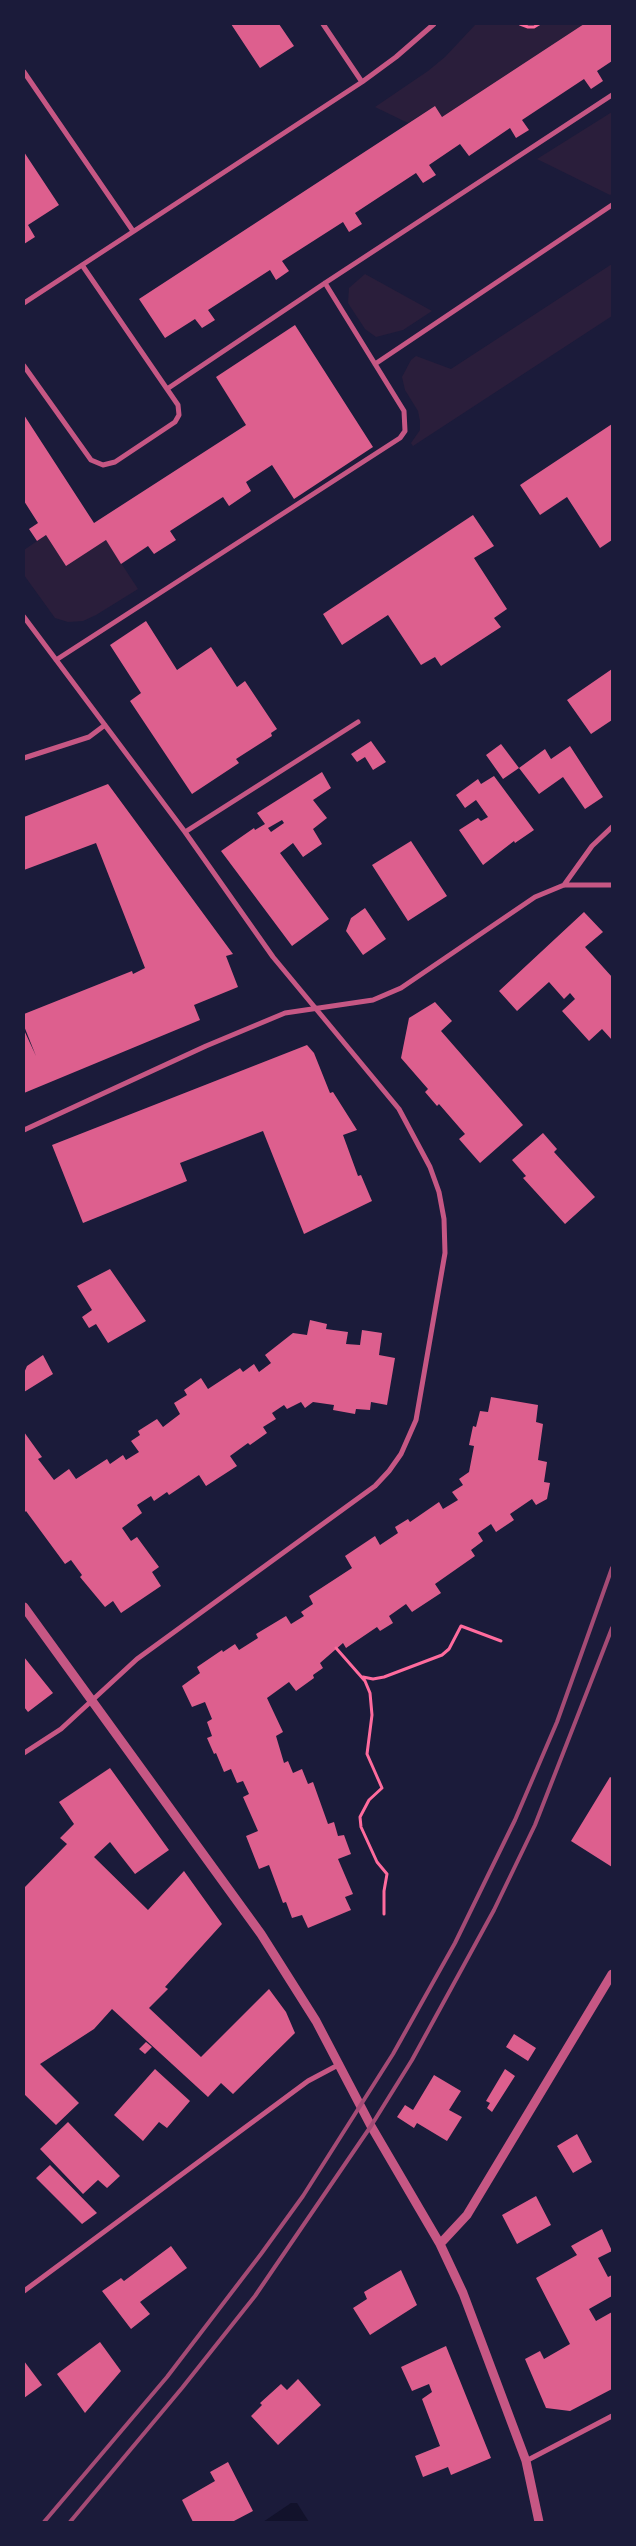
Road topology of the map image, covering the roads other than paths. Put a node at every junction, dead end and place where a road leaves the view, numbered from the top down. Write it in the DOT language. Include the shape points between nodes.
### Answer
graph roads {
  1 [pos="324,24"];
  2 [pos="434,24"];
  3 [pos="24,72"];
  4 [pos="362,82"];
  5 [pos="612,95"];
  6 [pos="612,205"];
  7 [pos="132,231"];
  8 [pos="82,265"];
  9 [pos="325,282"];
  10 [pos="24,303"];
  11 [pos="375,364"];
  12 [pos="24,366"];
  13 [pos="168,389"];
  14 [pos="24,617"];
  15 [pos="56,660"];
  16 [pos="358,722"];
  17 [pos="105,725"];
  18 [pos="24,758"];
  19 [pos="612,827"];
  20 [pos="185,832"];
  21 [pos="564,885"];
  22 [pos="612,885"];
  23 [pos="318,1008"];
  24 [pos="24,1130"];
  25 [pos="24,1607"];
  26 [pos="92,1702"];
  27 [pos="24,1753"];
  28 [pos="612,1974"];
  29 [pos="340,2064"];
  30 [pos="440,2244"];
  31 [pos="24,2291"];
  32 [pos="612,2416"];
  33 [pos="526,2461"];
  34 [pos="539,2522"];
  1 -- 4 [label="street"];
  2 -- 4 [label="street"];
  3 -- 7 [label="street"];
  4 -- 7 [label="street"];
  5 -- 9 [label="street"];
  6 -- 11 [label="street"];
  7 -- 8 [label="street"];
  8 -- 10 [label="street"];
  8 -- 13 [label="street"];
  9 -- 11 [label="street"];
  9 -- 13 [label="street"];
  11 -- 15 [label="street" via="404,411 405,431 400,438"];
  12 -- 13 [label="street" via="91,460 103,465 115,462 175,422 179,414 178,405"];
  14 -- 15 [label="street"];
  15 -- 17 [label="street"];
  16 -- 20 [label="street"];
  17 -- 18 [label="street" via="90,737"];
  17 -- 20 [label="street"];
  19 -- 21 [label="street" via="592,846"];
  20 -- 23 [label="street" via="274,957"];
  21 -- 22 [label="street"];
  21 -- 23 [label="street" via="535,897 400,988 372,1000"];
  23 -- 24 [label="street" via="285,1013"];
  23 -- 26 [label="street" via="399,1109 430,1167 439,1192 445,1253 416,1420 401,1454 375,1486 137,1659"];
  25 -- 26 [label="street"];
  26 -- 27 [label="street" via="61,1729"];
  26 -- 29 [label="street" via="261,1934 292,1980"];
  28 -- 30 [label="street" via="467,2215"];
  29 -- 30 [label="street" via="371,2126"];
  29 -- 31 [label="street" via="308,2081"];
  30 -- 33 [label="street" via="463,2293"];
  32 -- 33 [label="street"];
  33 -- 34 [label="street"];
}
